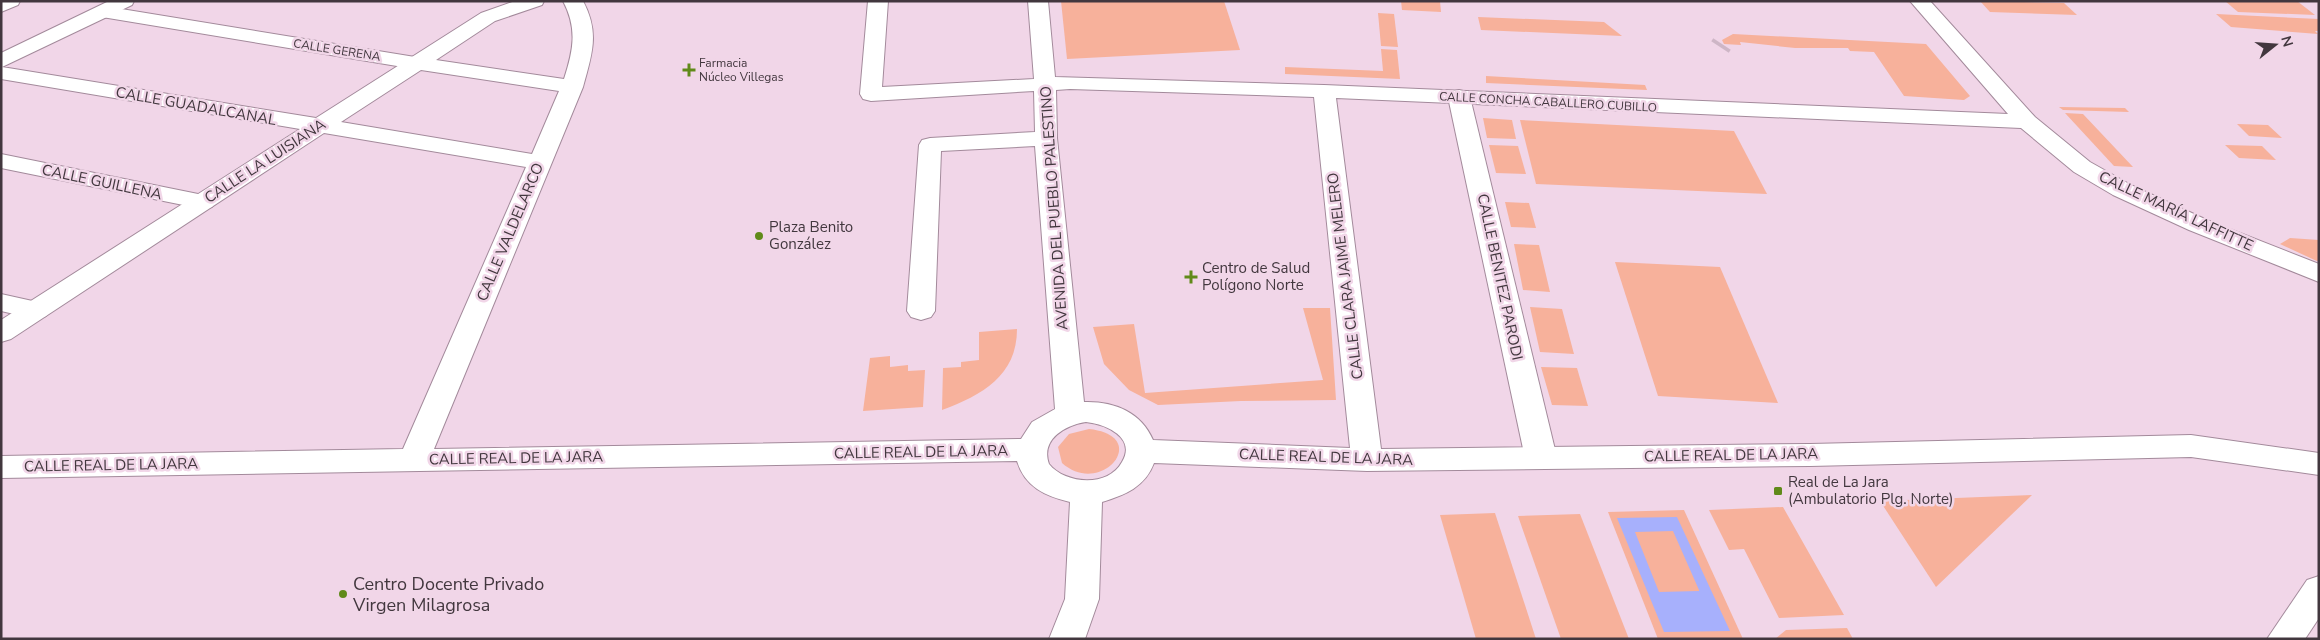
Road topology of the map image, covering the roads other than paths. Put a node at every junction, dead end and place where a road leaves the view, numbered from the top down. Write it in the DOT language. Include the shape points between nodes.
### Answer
graph roads {
  1 [pos="11,1"];
  2 [pos="124,1"];
  3 [pos="535,1"];
  4 [pos="573,1"];
  5 [pos="878,1"];
  6 [pos="1038,1"];
  7 [pos="1919,1"];
  8 [pos="1,6"];
  9 [pos="103,12"];
  10 [pos="1,61"];
  11 [pos="415,63"];
  12 [pos="1,73"];
  13 [pos="1045,85"];
  14 [pos="572,87"];
  15 [pos="1324,91"];
  16 [pos="1458,97"];
  17 [pos="2027,122"];
  18 [pos="318,126"];
  19 [pos="1046,138"];
  20 [pos="1,161"];
  21 [pos="539,162"];
  22 [pos="203,202"];
  23 [pos="2319,274"];
  24 [pos="1,302"];
  25 [pos="36,310"];
  26 [pos="921,310"];
  27 [pos="1,333"];
  28 [pos="1070,414"];
  29 [pos="1031,450"];
  30 [pos="1141,451"];
  31 [pos="1541,458"];
  32 [pos="414,460"];
  33 [pos="1367,460"];
  34 [pos="2319,464"];
  35 [pos="1,467"];
  36 [pos="1086,492"];
  37 [pos="2319,590"];
  38 [pos="1067,639"];
  39 [pos="2286,639"];
  1 -- 8 [label="street"];
  2 -- 9 [label="street"];
  3 -- 11 [label="street, CALLE LA LUISIANA" via="488,17"];
  4 -- 14 [label="street, CALLE VALDELARCO" via="586,40"];
  5 -- 13 [label="street" via="870,94"];
  6 -- 13 [label="street, AVENIDA DEL PUEBLO PALESTINO"];
  7 -- 17 [label="street, CALLE MARÍA LAFFITTE"];
  9 -- 10 [label="street"];
  9 -- 11 [label="street, CALLE GERENA"];
  11 -- 14 [label="street, CALLE GERENA"];
  11 -- 18 [label="street, CALLE LA LUISIANA"];
  12 -- 18 [label="street, CALLE GUADALCANAL"];
  13 -- 15 [label="street, CALLE CONCHA CABALLERO CUBILLO" via="1070,83"];
  13 -- 19 [label="street, AVENIDA DEL PUEBLO PALESTINO"];
  14 -- 21 [label="street, CALLE VALDELARCO"];
  15 -- 16 [label="street, CALLE CONCHA CABALLERO CUBILLO"];
  15 -- 33 [label="street, CALLE CLARA JAIME MELERO"];
  16 -- 17 [label="street, CALLE CONCHA CABALLERO CUBILLO"];
  16 -- 31 [label="street, CALLE BENITEZ PARODI"];
  17 -- 23 [label="street, CALLE MARÍA LAFFITTE" via="2082,166 2122,190"];
  18 -- 21 [label="street, CALLE GUADALCANAL"];
  18 -- 22 [label="street, CALLE LA LUISIANA"];
  19 -- 26 [label="street" via="930,145"];
  19 -- 28 [label="street, AVENIDA DEL PUEBLO PALESTINO"];
  20 -- 22 [label="street, CALLE GUILLENA"];
  21 -- 32 [label="street, CALLE VALDELARCO"];
  22 -- 25 [label="street, CALLE LA LUISIANA"];
  24 -- 25 [label="street"];
  25 -- 27 [label="street, CALLE LA LUISIANA"];
  28 -- 29 [label="street" via="1045,427 1036,436"];
  28 -- 30 [label="street" via="1086,412 1118,419 1131,427 1139,438"];
  29 -- 32 [label="street, CALLE REAL DE LA JARA"];
  29 -- 36 [label="street" via="1033,463 1040,475 1067,490"];
  30 -- 33 [label="street, CALLE REAL DE LA JARA"];
  30 -- 36 [label="street" via="1139,461 1126,479"];
  31 -- 33 [label="street, CALLE REAL DE LA JARA"];
  31 -- 34 [label="street, CALLE REAL DE LA JARA" via="2191,446"];
  32 -- 35 [label="street, CALLE REAL DE LA JARA"];
  36 -- 38 [label="street" via="1082,599"];
  37 -- 39 [label="street"];
}
